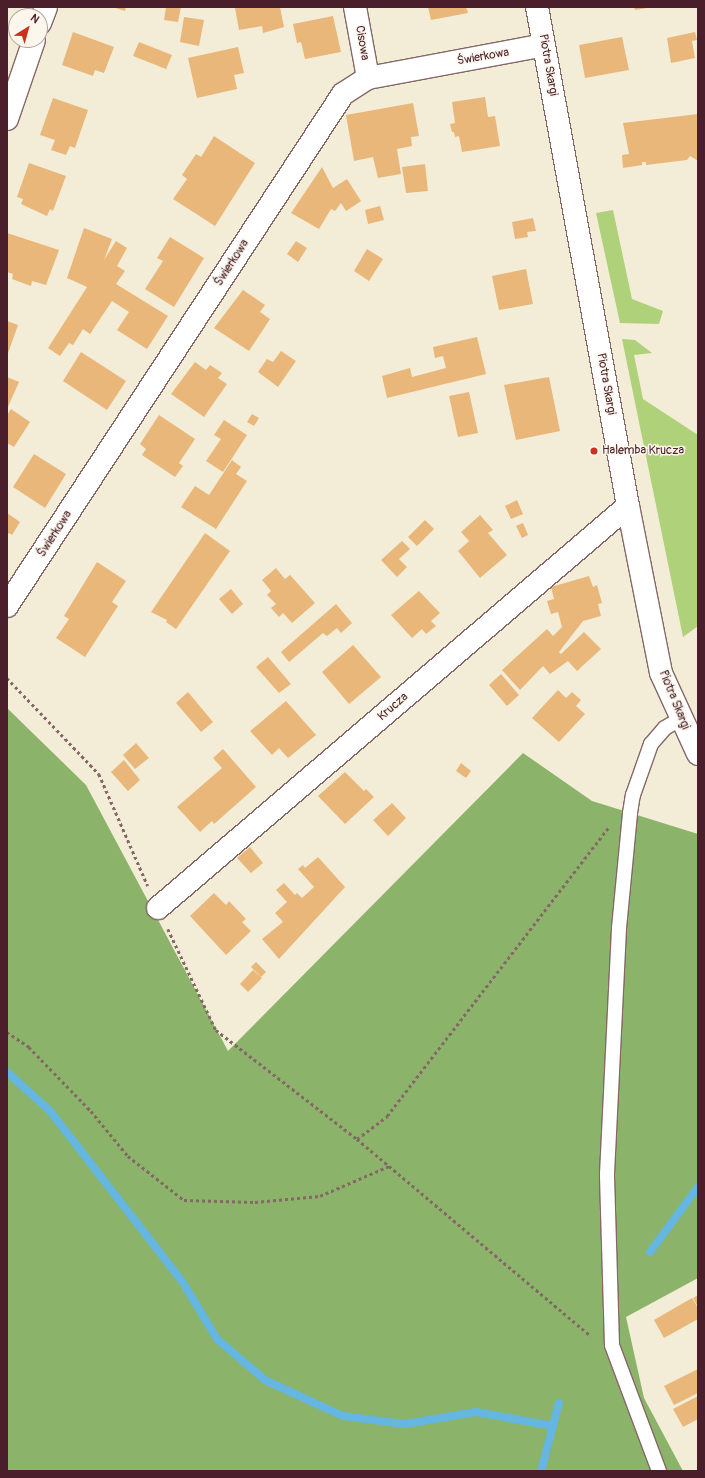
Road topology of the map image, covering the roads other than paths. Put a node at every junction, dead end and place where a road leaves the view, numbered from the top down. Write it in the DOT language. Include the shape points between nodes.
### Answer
graph roads {
  1 [pos="356,7"];
  2 [pos="537,7"];
  3 [pos="544,46"];
  4 [pos="31,48"];
  5 [pos="368,78"];
  6 [pos="7,119"];
  7 [pos="628,506"];
  8 [pos="7,606"];
  9 [pos="680,719"];
  10 [pos="698,754"];
  11 [pos="158,908"];
  12 [pos="659,1471"];
  1 -- 5 [label="street, Cisowa"];
  2 -- 3 [label="street, Piotra Skargi"];
  3 -- 5 [label="street, Świerkowa"];
  3 -- 7 [label="street, Piotra Skargi"];
  4 -- 6 [label="street"];
  5 -- 8 [label="street, Świerkowa" via="343,94"];
  7 -- 9 [label="street, Piotra Skargi" via="661,673"];
  7 -- 11 [label="street, Krucza"];
  9 -- 10 [label="street, Piotra Skargi"];
  9 -- 12 [label="lane" via="665,728 651,744 633,795 619,928 607,1174 612,1345"];
}
